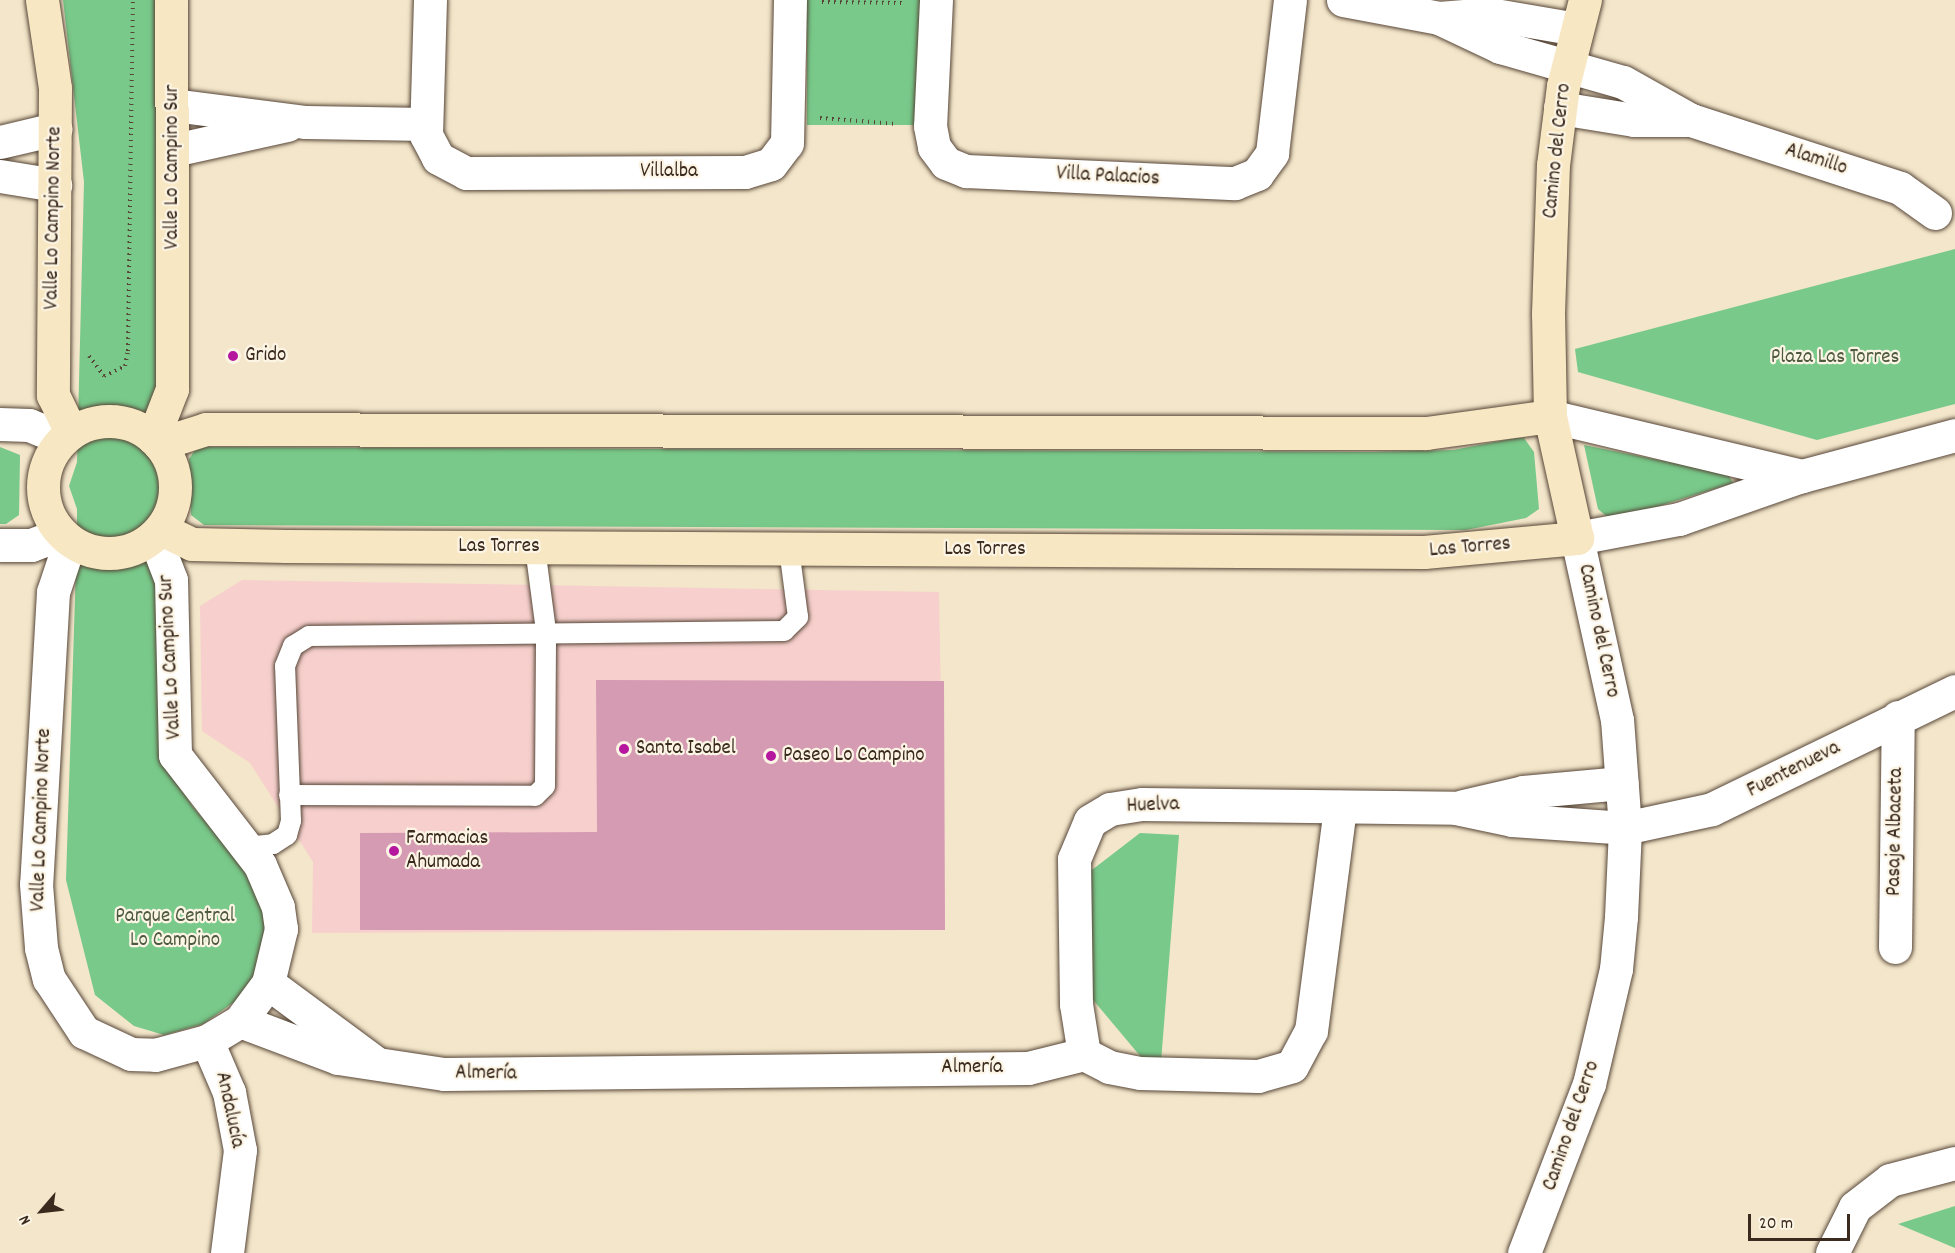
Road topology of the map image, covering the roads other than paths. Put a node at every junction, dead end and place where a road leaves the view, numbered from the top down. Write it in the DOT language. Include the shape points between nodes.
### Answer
graph roads {
  1 [pos="42,0"];
  2 [pos="171,0"];
  3 [pos="430,0"];
  4 [pos="1290,0"];
  5 [pos="1343,0"];
  6 [pos="790,1"];
  7 [pos="936,2"];
  8 [pos="1581,14"];
  9 [pos="1439,18"];
  10 [pos="1569,63"];
  11 [pos="173,105"];
  12 [pos="1560,108"];
  13 [pos="1691,120"];
  14 [pos="306,122"];
  15 [pos="426,124"];
  16 [pos="56,129"];
  17 [pos="0,142"];
  18 [pos="174,150"];
  19 [pos="0,176"];
  20 [pos="55,185"];
  21 [pos="1935,213"];
  22 [pos="1550,417"];
  23 [pos="0,424"];
  24 [pos="1955,435"];
  25 [pos="67,436"];
  26 [pos="156,441"];
  27 [pos="1802,476"];
  28 [pos="158,533"];
  29 [pos="66,538"];
  30 [pos="1577,538"];
  31 [pos="0,545"];
  32 [pos="535,547"];
  33 [pos="789,549"];
  34 [pos="546,631"];
  35 [pos="1955,691"];
  36 [pos="1898,717"];
  37 [pos="1622,783"];
  38 [pos="289,795"];
  39 [pos="1340,807"];
  40 [pos="1456,807"];
  41 [pos="1625,828"];
  42 [pos="246,848"];
  43 [pos="1895,947"];
  44 [pos="268,983"];
  45 [pos="240,1021"];
  46 [pos="207,1041"];
  47 [pos="1084,1054"];
  48 [pos="378,1064"];
  49 [pos="1955,1163"];
  50 [pos="227,1253"];
  51 [pos="1524,1253"];
  52 [pos="1832,1253"];
  1 -- 16 [label="street, Valle Lo Campino Norte"];
  2 -- 11 [label="street, Valle Lo Campino Sur"];
  3 -- 15 [label="street, Villalba"];
  4 -- 7 [label="street, Villa Palacios" via="1272,153 1246,180 966,171 940,158 930,126"];
  5 -- 9 [label="street"];
  6 -- 15 [label="street, Villalba" via="789,115 780,154 759,170 466,173 438,158"];
  8 -- 9 [label="street"];
  8 -- 10 [label="street, Camino del Cerro"];
  9 -- 10 [label="street" via="1500,47"];
  10 -- 12 [label="street, Camino del Cerro"];
  10 -- 13 [label="street, Alamillo" via="1623,82"];
  11 -- 14 [label="street"];
  11 -- 18 [label="street, Valle Lo Campino Sur"];
  12 -- 13 [label="street, Alamillo" via="1634,120"];
  12 -- 22 [label="street, Camino del Cerro" via="1550,236"];
  13 -- 21 [label="street, Alamillo" via="1885,182"];
  14 -- 15 [label="street"];
  14 -- 18 [label="street"];
  16 -- 17 [label="street"];
  16 -- 20 [label="street, Valle Lo Campino Norte"];
  18 -- 26 [label="street, Valle Lo Campino Sur" via="172,389"];
  19 -- 20 [label="street"];
  20 -- 25 [label="street, Valle Lo Campino Norte" via="53,395"];
  22 -- 26 [label="street, Las Torres" via="1425,433 206,429"];
  22 -- 27 [label="street, Las Torres"];
  22 -- 30 [label="street, Camino del Cerro"];
  23 -- 25 [label="street" via="28,425"];
  24 -- 27 [label="street, Las Torres"];
  25 -- 26 [label="street" via="112,421"];
  25 -- 29 [label="street" via="47,464 42,494"];
  26 -- 28 [label="street" via="176,486"];
  27 -- 30 [label="street, Las Torres" via="1679,519"];
  28 -- 29 [label="street" via="113,554"];
  28 -- 32 [label="street, Las Torres" via="207,545"];
  28 -- 42 [label="street, Valle Lo Campino Sur" via="171,580 175,755"];
  29 -- 31 [label="street"];
  29 -- 46 [label="street, Valle Lo Campino Norte" via="53,592 36,884 49,979 84,1032 108,1046 155,1055"];
  30 -- 33 [label="street, Las Torres" via="1424,552"];
  30 -- 37 [label="street, Camino del Cerro" via="1610,678"];
  32 -- 33 [label="street, Las Torres"];
  32 -- 34 [label="lane"];
  33 -- 34 [label="lane" via="798,617 784,631"];
  34 -- 38 [label="lane" via="309,636 293,646 285,666"];
  34 -- 38 [label="lane" via="545,786 535,796"];
  35 -- 36 [label="street, Fuentenueva"];
  36 -- 41 [label="street, Fuentenueva" via="1712,809"];
  36 -- 43 [label="street, Pasaje Albaceta"];
  37 -- 40 [label="street, Huelva" via="1523,792"];
  37 -- 41 [label="street, Camino del Cerro"];
  38 -- 42 [label="lane" via="287,835 260,848"];
  39 -- 40 [label="street, Huelva"];
  39 -- 47 [label="street" via="1311,1031 1292,1066 1258,1076 1140,1073 1109,1067"];
  39 -- 47 [label="street, Huelva" via="1123,805 1089,821 1074,859 1076,1004"];
  40 -- 41 [label="street, Huelva" via="1512,819"];
  41 -- 51 [label="street, Camino del Cerro" via="1620,927 1605,1026 1573,1135"];
  42 -- 44 [label="street, Valle Lo Campino Sur" via="271,885 278,907 278,952"];
  44 -- 45 [label="street, Valle Lo Campino Sur"];
  44 -- 48 [label="street, Almería"];
  45 -- 46 [label="street, Valle Lo Campino Sur"];
  45 -- 48 [label="street, Almería" via="298,1047"];
  46 -- 50 [label="street, Andalucía" via="229,1092 240,1150"];
  47 -- 48 [label="street, Almería" via="1043,1068 796,1067 586,1076 418,1073"];
  49 -- 52 [label="street" via="1890,1180 1855,1207"];
}
